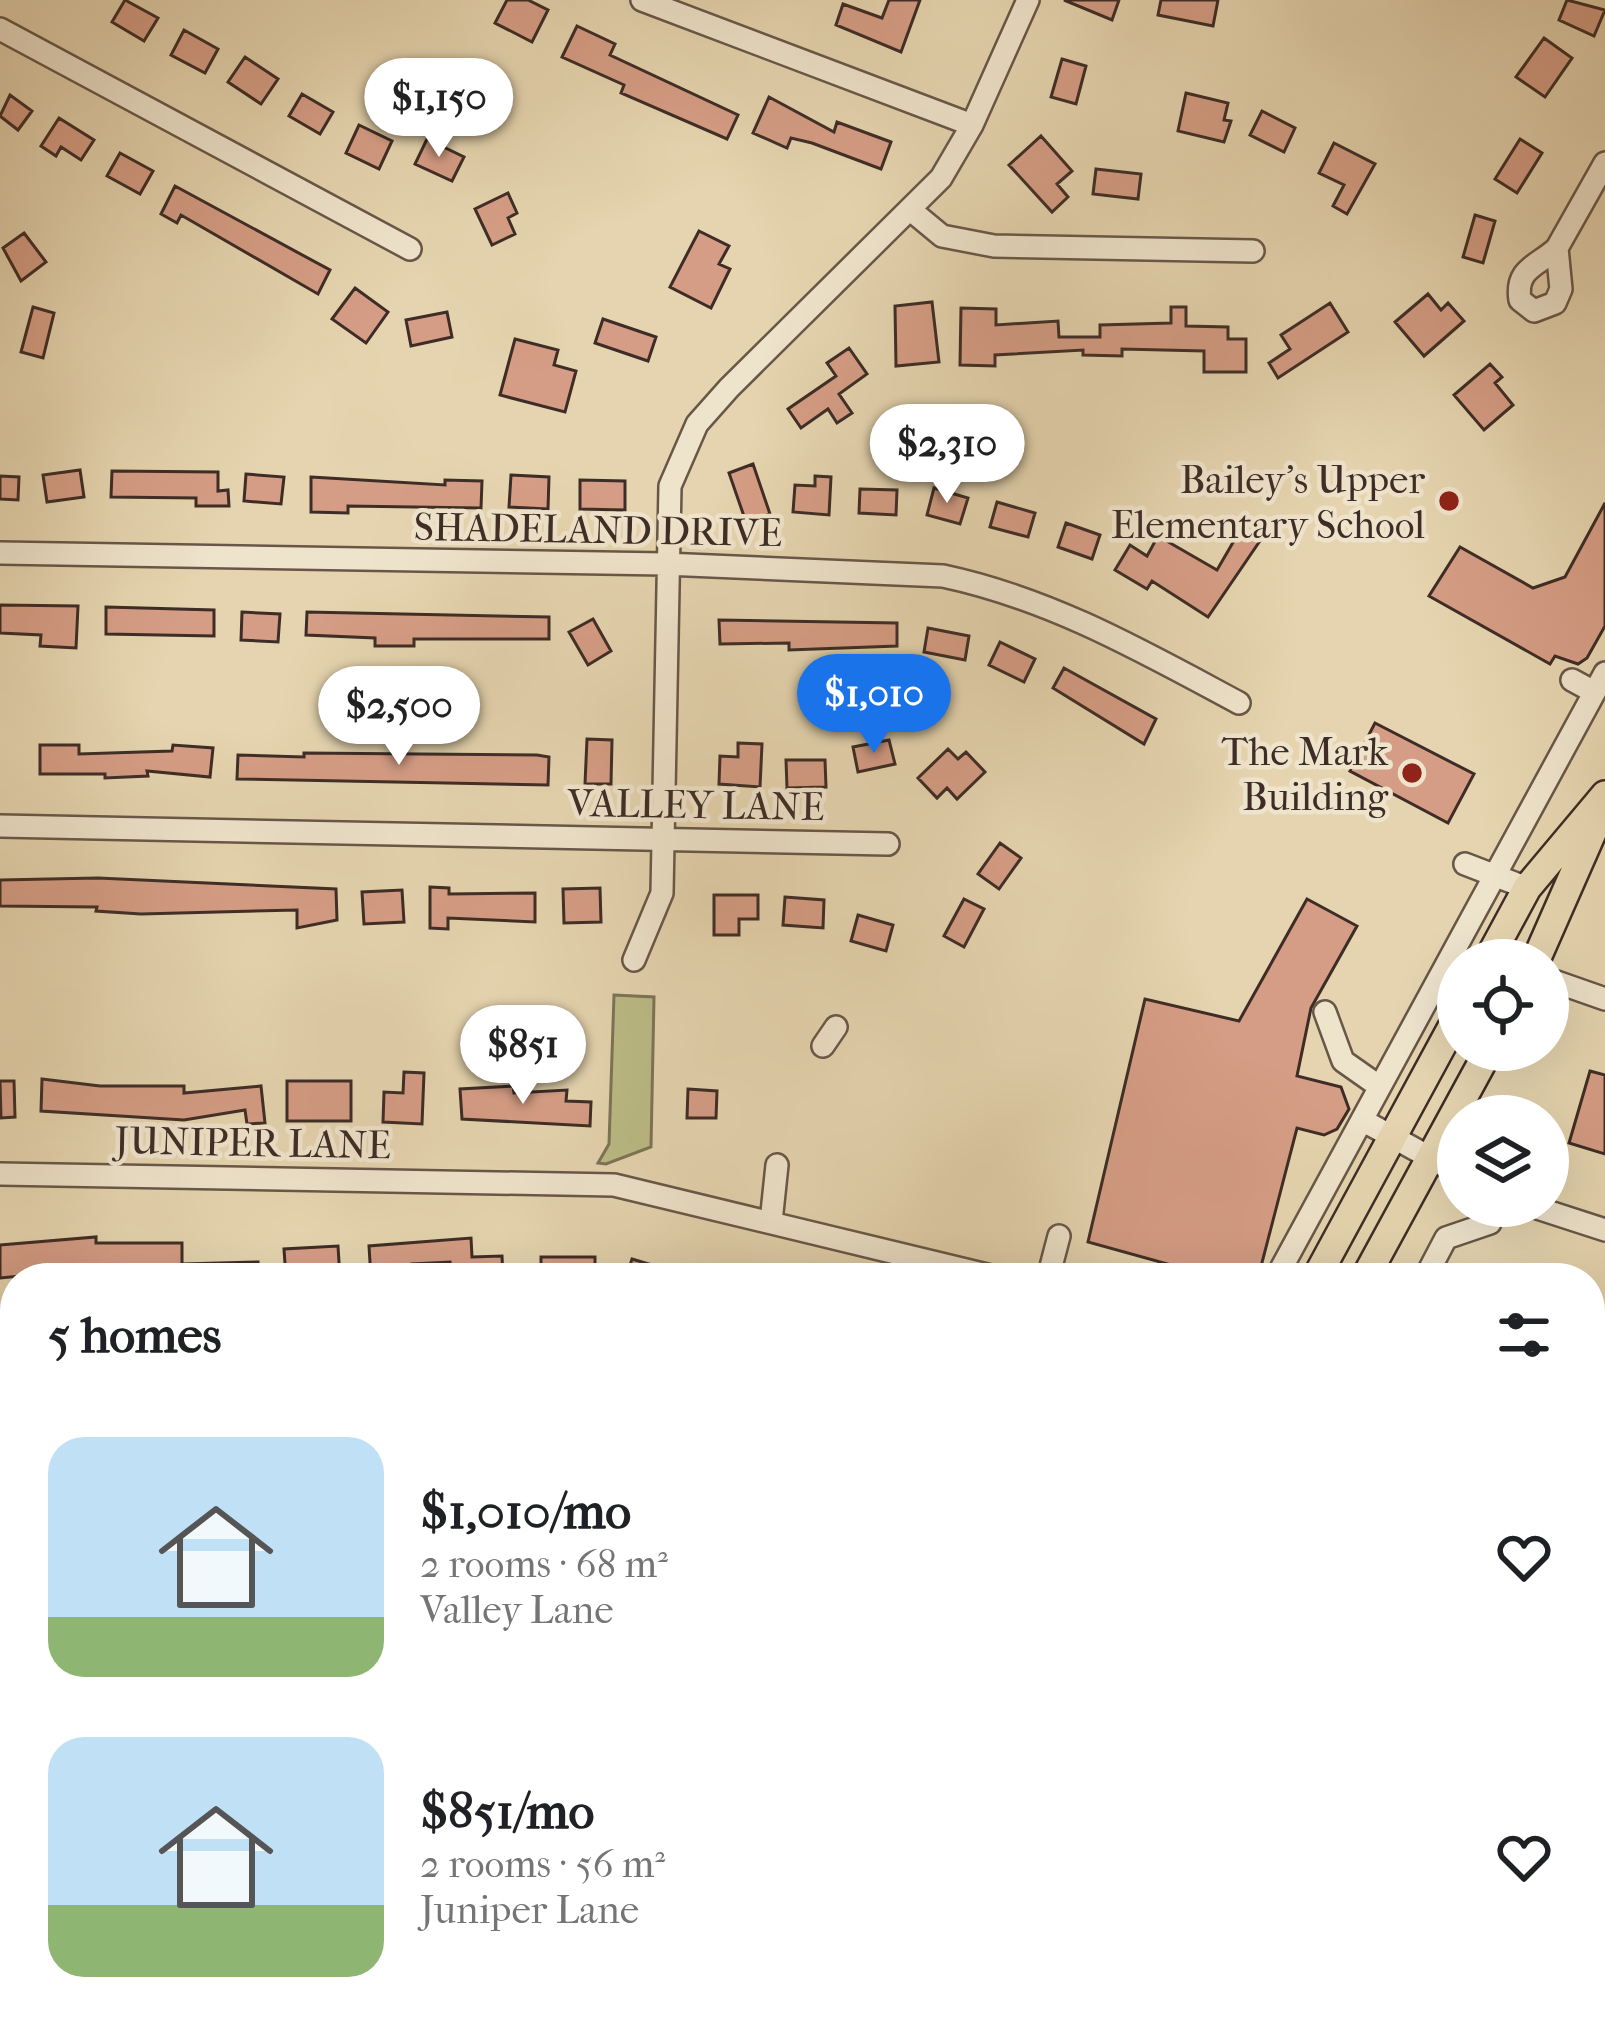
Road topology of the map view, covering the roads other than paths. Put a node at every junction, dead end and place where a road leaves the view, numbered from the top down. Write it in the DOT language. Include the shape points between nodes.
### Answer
graph roads {
  1 [pos="642,0"];
  2 [pos="1028,0"];
  3 [pos="0,29"];
  4 [pos="972,125"];
  5 [pos="1605,163"];
  6 [pos="913,212"];
  7 [pos="1557,248"];
  8 [pos="410,249"];
  9 [pos="1253,251"];
  10 [pos="0,554"];
  11 [pos="664,564"];
  12 [pos="1572,680"];
  13 [pos="1600,682"];
  14 [pos="1239,703"];
  15 [pos="1605,799"];
  16 [pos="0,826"];
  17 [pos="665,837"];
  18 [pos="888,844"];
  19 [pos="1465,864"];
  20 [pos="1492,878"];
  21 [pos="1527,888"];
  22 [pos="1499,939"];
  23 [pos="1545,939"];
  24 [pos="634,960"];
  25 [pos="1569,986"];
  26 [pos="1605,999"];
  27 [pos="1325,1012"];
  28 [pos="1437,1055"];
  29 [pos="1478,1071"];
  30 [pos="1380,1087"];
  31 [pos="1362,1120"];
  32 [pos="1392,1138"];
  33 [pos="1432,1158"];
  34 [pos="1437,1161"];
  35 [pos="777,1165"];
  36 [pos="0,1174"];
  37 [pos="1569,1218"];
  38 [pos="770,1222"];
  39 [pos="1478,1227"];
  40 [pos="1605,1230"];
  41 [pos="1058,1236"];
  42 [pos="932,1263"];
  43 [pos="1052,1263"];
  44 [pos="1284,1263"];
  45 [pos="1324,1263"];
  46 [pos="1373,1263"];
  47 [pos="1433,1263"];
  1 -- 4 [label="street"];
  2 -- 4 [label="street"];
  3 -- 8 [label="street"];
  4 -- 6 [label="street"];
  5 -- 7 [label="street"];
  6 -- 9 [label="street" via="942,236 994,246"];
  6 -- 11 [label="street" via="697,424 670,486"];
  10 -- 11 [label="street, SHADELAND DRIVE"];
  11 -- 14 [label="street, SHADELAND DRIVE" via="885,572 987,586 1093,624"];
  11 -- 17 [label="street"];
  12 -- 13 [label="street"];
  13 -- 20 [label="street" via="1556,736"];
  15 -- 21 [label="main road"];
  15 -- 23 [label="main road"];
  16 -- 17 [label="street, VALLEY LANE"];
  17 -- 18 [label="street, VALLEY LANE"];
  17 -- 24 [label="street" via="662,893"];
  19 -- 20 [label="street"];
  20 -- 21 [label="street"];
  20 -- 30 [label="street"];
  21 -- 22 [label="main road"];
  25 -- 26 [label="street"];
  27 -- 30 [label="street" via="1343,1061"];
  28 -- 32 [label="main road"];
  29 -- 33 [label="main road"];
  30 -- 31 [label="street"];
  31 -- 32 [label="street"];
  31 -- 44 [label="street"];
  32 -- 33 [label="street"];
  32 -- 45 [label="main road"];
  33 -- 34 [label="street"];
  33 -- 46 [label="main road"];
  35 -- 38 [label="street"];
  36 -- 38 [label="street, JUNIPER LANE" via="614,1185"];
  37 -- 40 [label="street"];
  38 -- 42 [label="street, JUNIPER LANE"];
  39 -- 47 [label="street" via="1446,1238"];
  41 -- 43 [label="street"];
}
